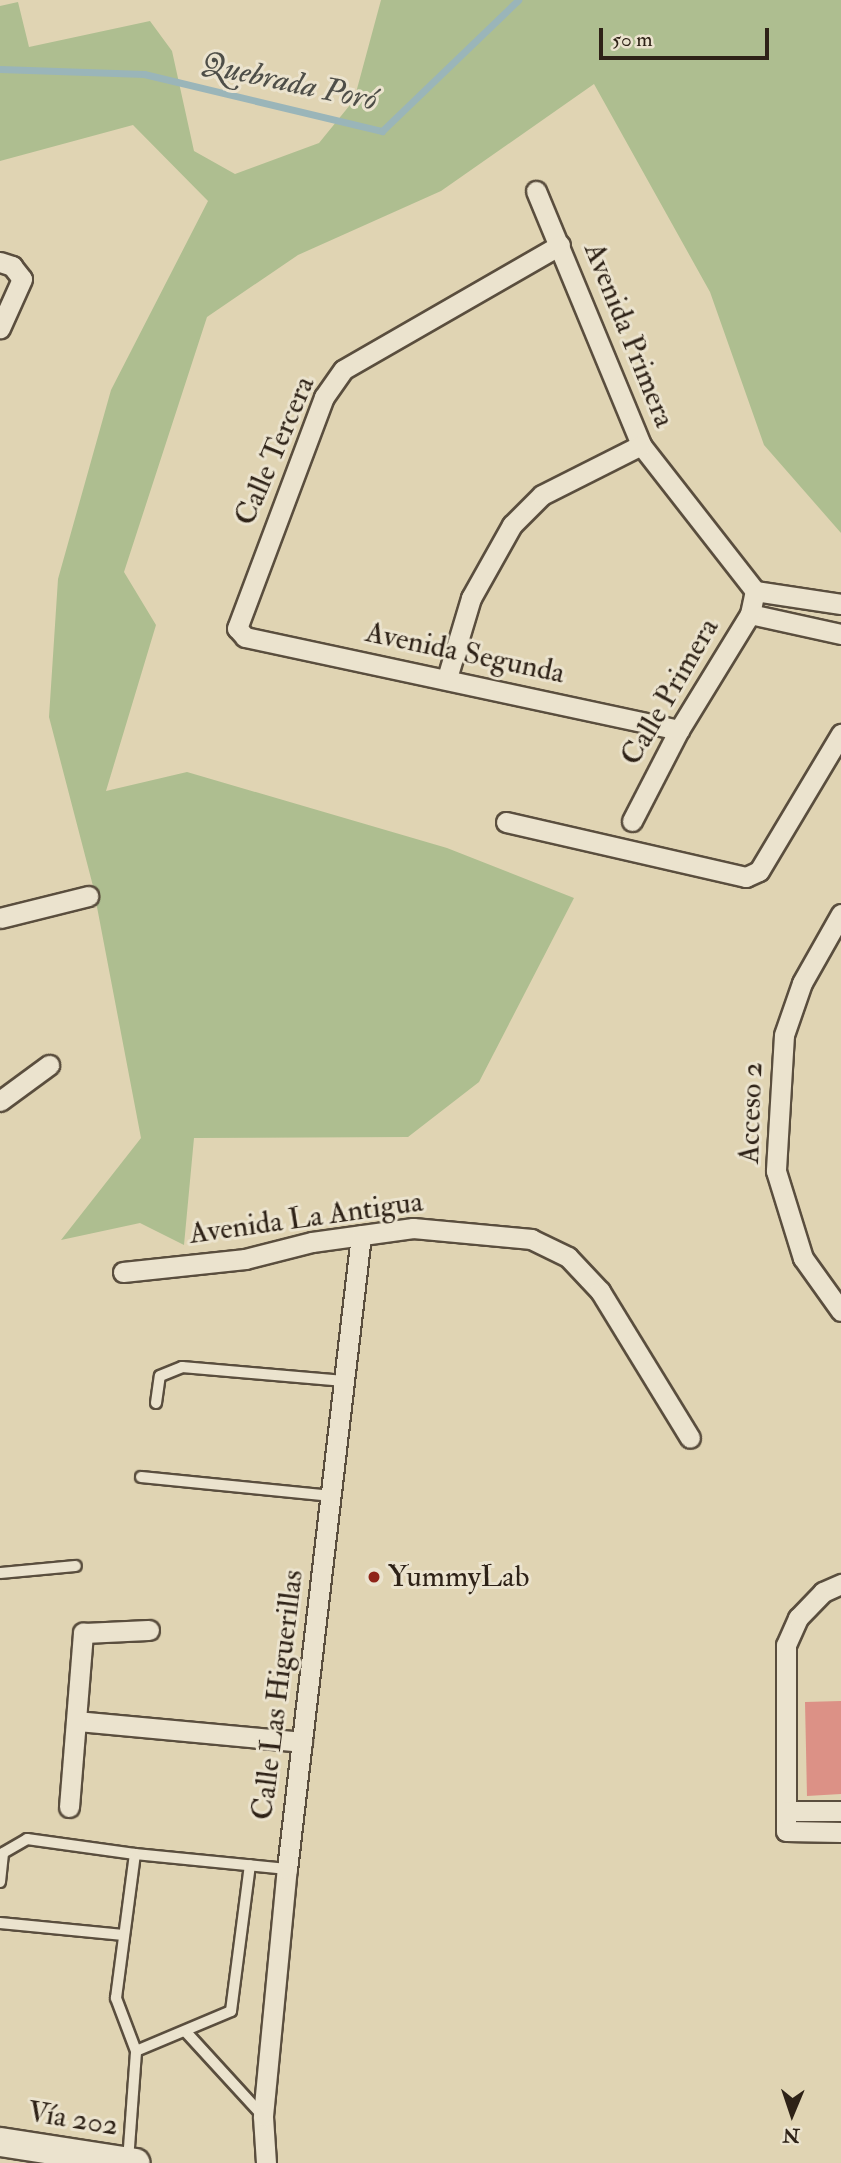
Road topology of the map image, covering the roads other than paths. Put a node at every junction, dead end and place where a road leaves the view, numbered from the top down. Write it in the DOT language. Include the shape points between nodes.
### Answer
graph roads {
  1 [pos="536,191"];
  2 [pos="560,245"];
  3 [pos="0,262"];
  4 [pos="0,328"];
  5 [pos="640,445"];
  6 [pos="755,591"];
  7 [pos="841,604"];
  8 [pos="750,614"];
  9 [pos="239,633"];
  10 [pos="841,634"];
  11 [pos="447,678"];
  12 [pos="679,730"];
  13 [pos="841,734"];
  14 [pos="632,821"];
  15 [pos="506,822"];
  16 [pos="88,896"];
  17 [pos="841,914"];
  18 [pos="0,918"];
  19 [pos="49,1065"];
  20 [pos="0,1101"];
  21 [pos="361,1236"];
  22 [pos="123,1272"];
  23 [pos="841,1311"];
  24 [pos="344,1381"];
  25 [pos="156,1403"];
  26 [pos="690,1438"];
  27 [pos="141,1477"];
  28 [pos="332,1496"];
  29 [pos="76,1566"];
  30 [pos="0,1573"];
  31 [pos="841,1584"];
  32 [pos="149,1630"];
  33 [pos="77,1721"];
  34 [pos="302,1742"];
  35 [pos="69,1808"];
  36 [pos="786,1811"];
  37 [pos="841,1811"];
  38 [pos="841,1832"];
  39 [pos="135,1854"];
  40 [pos="250,1865"];
  41 [pos="287,1869"];
  42 [pos="0,1882"];
  43 [pos="0,1923"];
  44 [pos="122,1935"];
  45 [pos="186,2032"];
  46 [pos="136,2051"];
  47 [pos="262,2116"];
  48 [pos="0,2142"];
  49 [pos="132,2162"];
  50 [pos="266,2163"];
  1 -- 2 [label="street, Avenida Primera"];
  2 -- 5 [label="street, Avenida Primera"];
  2 -- 9 [label="street, Calle Tercera" via="343,370 324,397 292,476"];
  3 -- 4 [label="street" via="12,266 22,279"];
  5 -- 6 [label="street, Avenida Primera"];
  5 -- 11 [label="street" via="542,495 512,525 471,598"];
  6 -- 7 [label="street"];
  6 -- 8 [label="street, Calle Primera"];
  8 -- 10 [label="street"];
  8 -- 12 [label="street, Calle Primera"];
  9 -- 11 [label="street, Avenida Segunda"];
  11 -- 12 [label="street, Avenida Segunda"];
  12 -- 14 [label="street, Calle Primera"];
  13 -- 15 [label="street" via="759,871 746,877"];
  16 -- 18 [label="street"];
  17 -- 23 [label="street, Acceso 2" via="802,983 784,1035 776,1131 776,1171 786,1213 803,1258"];
  19 -- 20 [label="street"];
  21 -- 22 [label="street, Avenida La Antigua" via="245,1259"];
  21 -- 24 [label="street, Calle Las Higuerillas"];
  21 -- 26 [label="street, Avenida La Antigua" via="413,1228 462,1230 531,1239 568,1257 600,1291"];
  24 -- 25 [label="lane" via="182,1367 160,1376"];
  24 -- 28 [label="street, Calle Las Higuerillas"];
  27 -- 28 [label="lane"];
  28 -- 34 [label="street, Calle Las Higuerillas"];
  29 -- 30 [label="lane"];
  31 -- 36 [label="street" via="823,1592 798,1618 786,1645"];
  32 -- 33 [label="street" via="83,1633"];
  33 -- 34 [label="street"];
  33 -- 35 [label="street"];
  34 -- 41 [label="street, Calle Las Higuerillas"];
  36 -- 37 [label="street"];
  36 -- 38 [label="street" via="786,1831"];
  39 -- 40 [label="lane"];
  39 -- 42 [label="lane" via="27,1839 3,1853"];
  39 -- 44 [label="lane"];
  40 -- 41 [label="lane"];
  40 -- 45 [label="lane" via="234,2004 222,2018"];
  41 -- 47 [label="street, Calle Las Higuerillas"];
  43 -- 44 [label="lane"];
  44 -- 46 [label="lane" via="116,1998"];
  45 -- 46 [label="lane"];
  45 -- 47 [label="lane"];
  46 -- 49 [label="lane"];
  47 -- 50 [label="street, Calle Las Higuerillas"];
  48 -- 49 [label="main road, Vía 202"];
}
